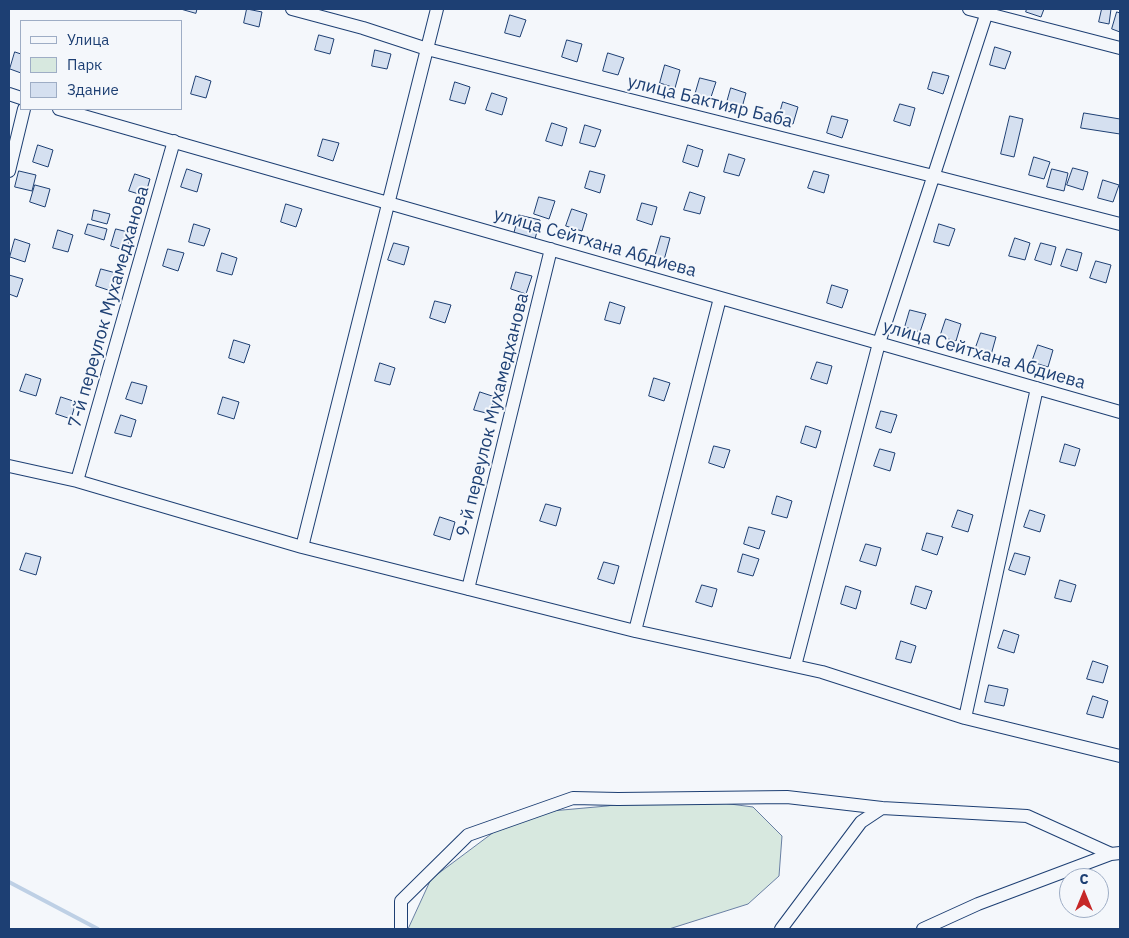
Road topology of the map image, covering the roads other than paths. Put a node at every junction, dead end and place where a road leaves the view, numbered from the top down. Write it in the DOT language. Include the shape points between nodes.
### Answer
graph roads {
  1 [pos="292,9"];
  2 [pos="437,9"];
  3 [pos="969,9"];
  4 [pos="987,11"];
  5 [pos="1120,48"];
  6 [pos="427,49"];
  7 [pos="24,110"];
  8 [pos="63,110"];
  9 [pos="174,141"];
  10 [pos="9,171"];
  11 [pos="934,176"];
  12 [pos="389,203"];
  13 [pos="1120,224"];
  14 [pos="551,249"];
  15 [pos="720,298"];
  16 [pos="879,343"];
  17 [pos="1037,388"];
  18 [pos="1120,412"];
  19 [pos="9,466"];
  20 [pos="77,481"];
  21 [pos="302,547"];
  22 [pos="468,589"];
  23 [pos="635,632"];
  24 [pos="795,666"];
  25 [pos="965,718"];
  26 [pos="1120,756"];
  27 [pos="882,808"];
  28 [pos="1116,854"];
  29 [pos="787,928"];
  30 [pos="401,929"];
  31 [pos="923,929"];
  1 -- 6 [label="street, улица Бактияр Баба"];
  2 -- 6 [label="street"];
  3 -- 4 [label="street"];
  4 -- 5 [label="street"];
  4 -- 11 [label="street"];
  6 -- 11 [label="street, улица Бактияр Баба"];
  6 -- 12 [label="street"];
  7 -- 10 [label="street"];
  8 -- 9 [label="street, улица Сейтхана Абдиева"];
  9 -- 12 [label="street, улица Сейтхана Абдиева"];
  9 -- 20 [label="street, 7-й переулок Мухамедханова"];
  11 -- 13 [label="street, улица Бактияр Баба"];
  11 -- 16 [label="street"];
  12 -- 14 [label="street, улица Сейтхана Абдиева"];
  12 -- 21 [label="street"];
  14 -- 15 [label="street, улица Сейтхана Абдиева"];
  14 -- 22 [label="street, 9-й переулок Мухамедханова"];
  15 -- 16 [label="street, улица Сейтхана Абдиева"];
  15 -- 23 [label="street"];
  16 -- 17 [label="street, улица Сейтхана Абдиева"];
  16 -- 24 [label="street"];
  17 -- 18 [label="street, улица Сейтхана Абдиева"];
  17 -- 25 [label="street"];
  19 -- 20 [label="street"];
  20 -- 21 [label="street"];
  21 -- 22 [label="street"];
  22 -- 23 [label="street"];
  23 -- 24 [label="street"];
  24 -- 25 [label="street"];
  25 -- 26 [label="street"];
  27 -- 28 [label="street" via="1027,816"];
  27 -- 29 [label="street" via="861,822"];
  27 -- 30 [label="street" via="787,797 573,798 468,835 401,900"];
  28 -- 31 [label="street" via="978,904"];
}
